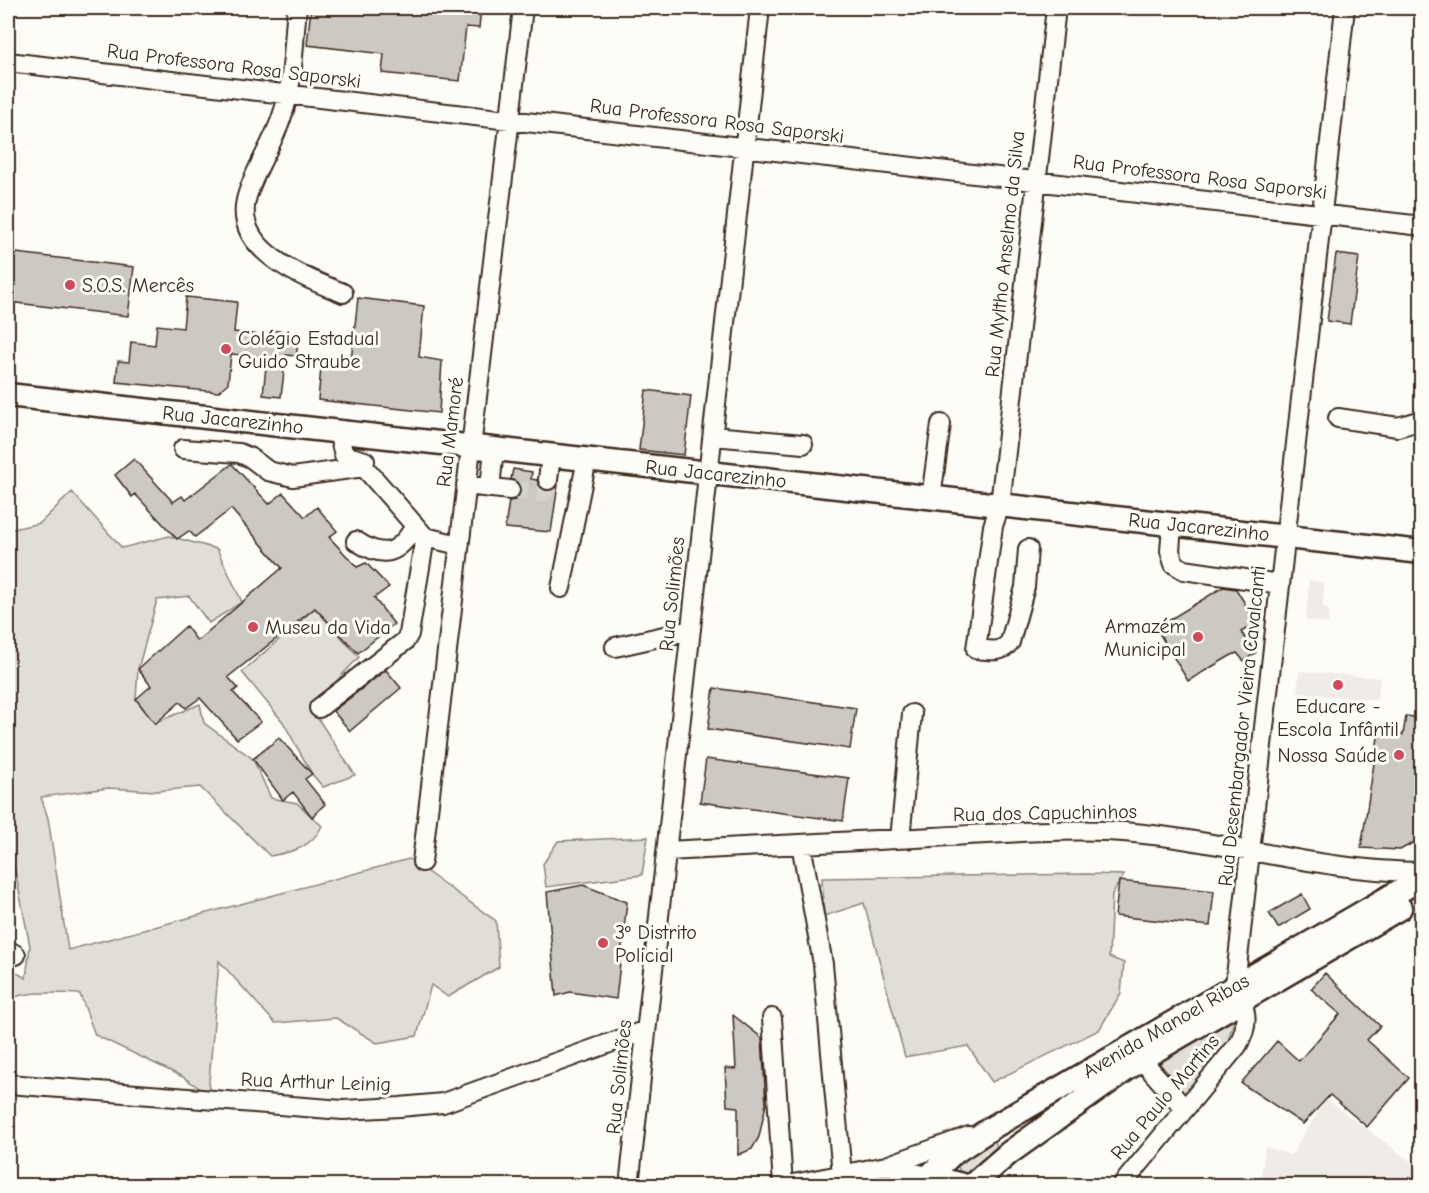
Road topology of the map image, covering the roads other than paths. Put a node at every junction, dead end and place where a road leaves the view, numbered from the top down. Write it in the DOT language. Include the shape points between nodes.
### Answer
graph roads {
  1 [pos="297,8"];
  2 [pos="523,8"];
  3 [pos="760,8"];
  4 [pos="1056,8"];
  5 [pos="1345,8"];
  6 [pos="8,62"];
  7 [pos="288,94"];
  8 [pos="509,120"];
  9 [pos="745,147"];
  10 [pos="1036,181"];
  11 [pos="1322,214"];
  12 [pos="1422,226"];
  13 [pos="343,293"];
  14 [pos="8,395"];
  15 [pos="1338,418"];
  16 [pos="1422,420"];
  17 [pos="941,424"];
  18 [pos="338,432"];
  19 [pos="713,436"];
  20 [pos="803,444"];
  21 [pos="471,447"];
  22 [pos="183,449"];
  23 [pos="494,449"];
  24 [pos="550,455"];
  25 [pos="588,459"];
  26 [pos="364,467"];
  27 [pos="708,473"];
  28 [pos="548,480"];
  29 [pos="466,485"];
  30 [pos="490,488"];
  31 [pos="510,490"];
  32 [pos="931,498"];
  33 [pos="1000,505"];
  34 [pos="1172,524"];
  35 [pos="420,531"];
  36 [pos="1285,537"];
  37 [pos="356,542"];
  38 [pos="459,545"];
  39 [pos="1028,549"];
  40 [pos="1422,552"];
  41 [pos="1280,584"];
  42 [pos="561,588"];
  43 [pos="691,630"];
  44 [pos="615,647"];
  45 [pos="320,708"];
  46 [pos="912,714"];
  47 [pos="900,839"];
  48 [pos="801,844"];
  49 [pos="666,851"];
  50 [pos="1250,852"];
  51 [pos="422,862"];
  52 [pos="1422,872"];
  53 [pos="1422,878"];
  54 [pos="1422,895"];
  55 [pos="1239,993"];
  56 [pos="772,1018"];
  57 [pos="646,1030"];
  58 [pos="1142,1059"];
  59 [pos="8,1084"];
  60 [pos="1184,1108"];
  61 [pos="993,1127"];
  62 [pos="1009,1153"];
  63 [pos="886,1166"];
  64 [pos="842,1175"];
  65 [pos="923,1181"];
  66 [pos="629,1185"];
  67 [pos="783,1185"];
  68 [pos="966,1185"];
  69 [pos="971,1185"];
  70 [pos="1121,1185"];
  1 -- 7 [label="street"];
  2 -- 8 [label="street, Rua Mamoré"];
  3 -- 9 [label="street, Rua Solimões"];
  4 -- 10 [label="street, Rua Myltho Anselmo da Silva"];
  5 -- 11 [label="street, Rua Desembargador Vieira Cavalcanti"];
  6 -- 7 [label="street, Rua Professora Rosa Saporski"];
  7 -- 8 [label="street, Rua Professora Rosa Saporski"];
  7 -- 13 [label="street" via="275,134 250,186 245,217 250,233 268,255 299,276"];
  8 -- 9 [label="street, Rua Professora Rosa Saporski"];
  8 -- 21 [label="street, Rua Mamoré"];
  9 -- 10 [label="street, Rua Professora Rosa Saporski"];
  9 -- 19 [label="street, Rua Solimões"];
  10 -- 11 [label="street, Rua Professora Rosa Saporski"];
  10 -- 33 [label="street, Rua Myltho Anselmo da Silva"];
  11 -- 12 [label="street, Rua Professora Rosa Saporski"];
  11 -- 36 [label="street, Rua Desembargador Vieira Cavalcanti"];
  14 -- 18 [label="main road, Rua Jacarezinho"];
  15 -- 16 [label="street" via="1398,427"];
  17 -- 32 [label="street"];
  18 -- 21 [label="main road, Rua Jacarezinho"];
  18 -- 26 [label="street" via="344,454 365,461"];
  19 -- 20 [label="street"];
  19 -- 27 [label="street, Rua Solimões"];
  21 -- 23 [label="main road, Rua Jacarezinho"];
  21 -- 29 [label="street, Rua Mamoré"];
  22 -- 26 [label="street" via="239,453 282,477"];
  23 -- 24 [label="main road, Rua Jacarezinho"];
  23 -- 30 [label="street"];
  24 -- 25 [label="main road, Rua Jacarezinho"];
  24 -- 28 [label="street"];
  25 -- 27 [label="main road, Rua Jacarezinho"];
  25 -- 42 [label="street"];
  26 -- 35 [label="street"];
  27 -- 32 [label="main road, Rua Jacarezinho"];
  27 -- 43 [label="street, Rua Solimões"];
  29 -- 30 [label="street"];
  29 -- 38 [label="street, Rua Mamoré"];
  30 -- 31 [label="street"];
  32 -- 33 [label="main road, Rua Jacarezinho"];
  33 -- 34 [label="main road, Rua Jacarezinho"];
  33 -- 39 [label="street, Rua Myltho Anselmo da Silva" via="993,526 976,649 997,651 1010,642 1025,587"];
  34 -- 36 [label="main road, Rua Jacarezinho"];
  34 -- 41 [label="street" via="1170,550 1174,564 1184,570"];
  35 -- 37 [label="street" via="384,553 373,552"];
  35 -- 38 [label="street"];
  35 -- 45 [label="street" via="409,634"];
  36 -- 40 [label="main road, Rua Jacarezinho"];
  36 -- 41 [label="street, Rua Desembargador Vieira Cavalcanti"];
  38 -- 51 [label="street, Rua Mamoré"];
  41 -- 50 [label="street, Rua Desembargador Vieira Cavalcanti"];
  43 -- 44 [label="street"];
  43 -- 49 [label="street, Rua Solimões"];
  46 -- 47 [label="street"];
  47 -- 48 [label="street, Rua dos Capuchinhos"];
  47 -- 50 [label="street, Rua dos Capuchinhos" via="1106,831"];
  48 -- 49 [label="street, Rua dos Capuchinhos"];
  48 -- 64 [label="street" via="823,964"];
  49 -- 57 [label="street, Rua Solimões"];
  50 -- 52 [label="street, Rua dos Capuchinhos" via="1392,872"];
  50 -- 55 [label="street, Rua Desembargador Vieira Cavalcanti"];
  53 -- 55 [label="main road, Avenida Manoel Ribas"];
  54 -- 55 [label="main road, Avenida Manoel Ribas"];
  55 -- 58 [label="main road, Avenida Manoel Ribas"];
  55 -- 60 [label="street, Rua Paulo Martins" via="1247,1017 1242,1039"];
  55 -- 61 [label="main road, Avenida Manoel Ribas"];
  56 -- 67 [label="street"];
  57 -- 59 [label="street, Rua Arthur Leinig" via="443,1103 400,1107 343,1110"];
  57 -- 66 [label="street, Rua Solimões"];
  58 -- 60 [label="street"];
  58 -- 62 [label="main road, Avenida Manoel Ribas"];
  60 -- 70 [label="street, Rua Paulo Martins"];
  61 -- 62 [label="main road"];
  61 -- 63 [label="street"];
  61 -- 65 [label="main road, Avenida Manoel Ribas" via="952,1154"];
  62 -- 69 [label="main road, Avenida Manoel Ribas"];
  63 -- 64 [label="street"];
  63 -- 65 [label="street"];
  64 -- 67 [label="street"];
  65 -- 68 [label="main road"];
}
